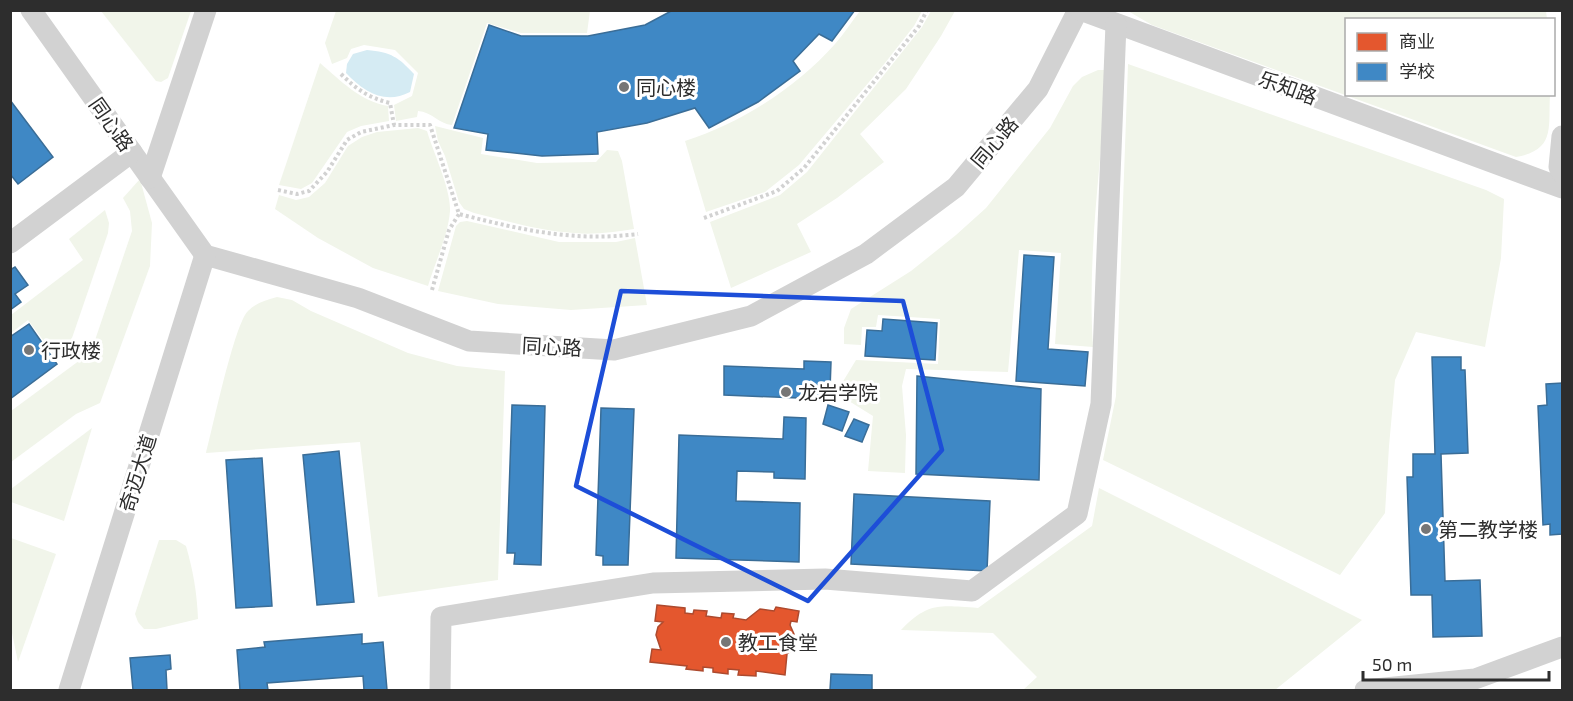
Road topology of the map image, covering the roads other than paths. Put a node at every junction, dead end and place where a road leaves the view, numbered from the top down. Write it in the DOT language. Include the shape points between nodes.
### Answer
graph roads {
  1 [pos="32,10"];
  2 [pos="206,10"];
  3 [pos="1079,10"];
  4 [pos="1116,24"];
  5 [pos="1563,136"];
  6 [pos="132,152"];
  7 [pos="1563,173"];
  8 [pos="150,178"];
  9 [pos="1563,188"];
  10 [pos="10,243"];
  11 [pos="205,255"];
  12 [pos="1563,647"];
  13 [pos="69,690"];
  14 [pos="440,690"];
  15 [pos="1365,690"];
  1 -- 6 [label="street, 同心路"];
  2 -- 8 [label="street"];
  3 -- 4 [label="street, 乐知路"];
  3 -- 11 [label="street, 同心路" via="1038,89 956,187 866,255 751,316 614,350 469,341 358,298"];
  4 -- 9 [label="street, 乐知路"];
  4 -- 14 [label="street" via="1101,404 1077,514 972,591 825,579 653,583 441,617"];
  5 -- 7 [label="street" via="1559,167"];
  6 -- 8 [label="street, 同心路"];
  6 -- 10 [label="street"];
  8 -- 11 [label="street, 同心路"];
  11 -- 13 [label="street, 奇迈大道"];
  12 -- 15 [label="street" via="1475,679"];
}
